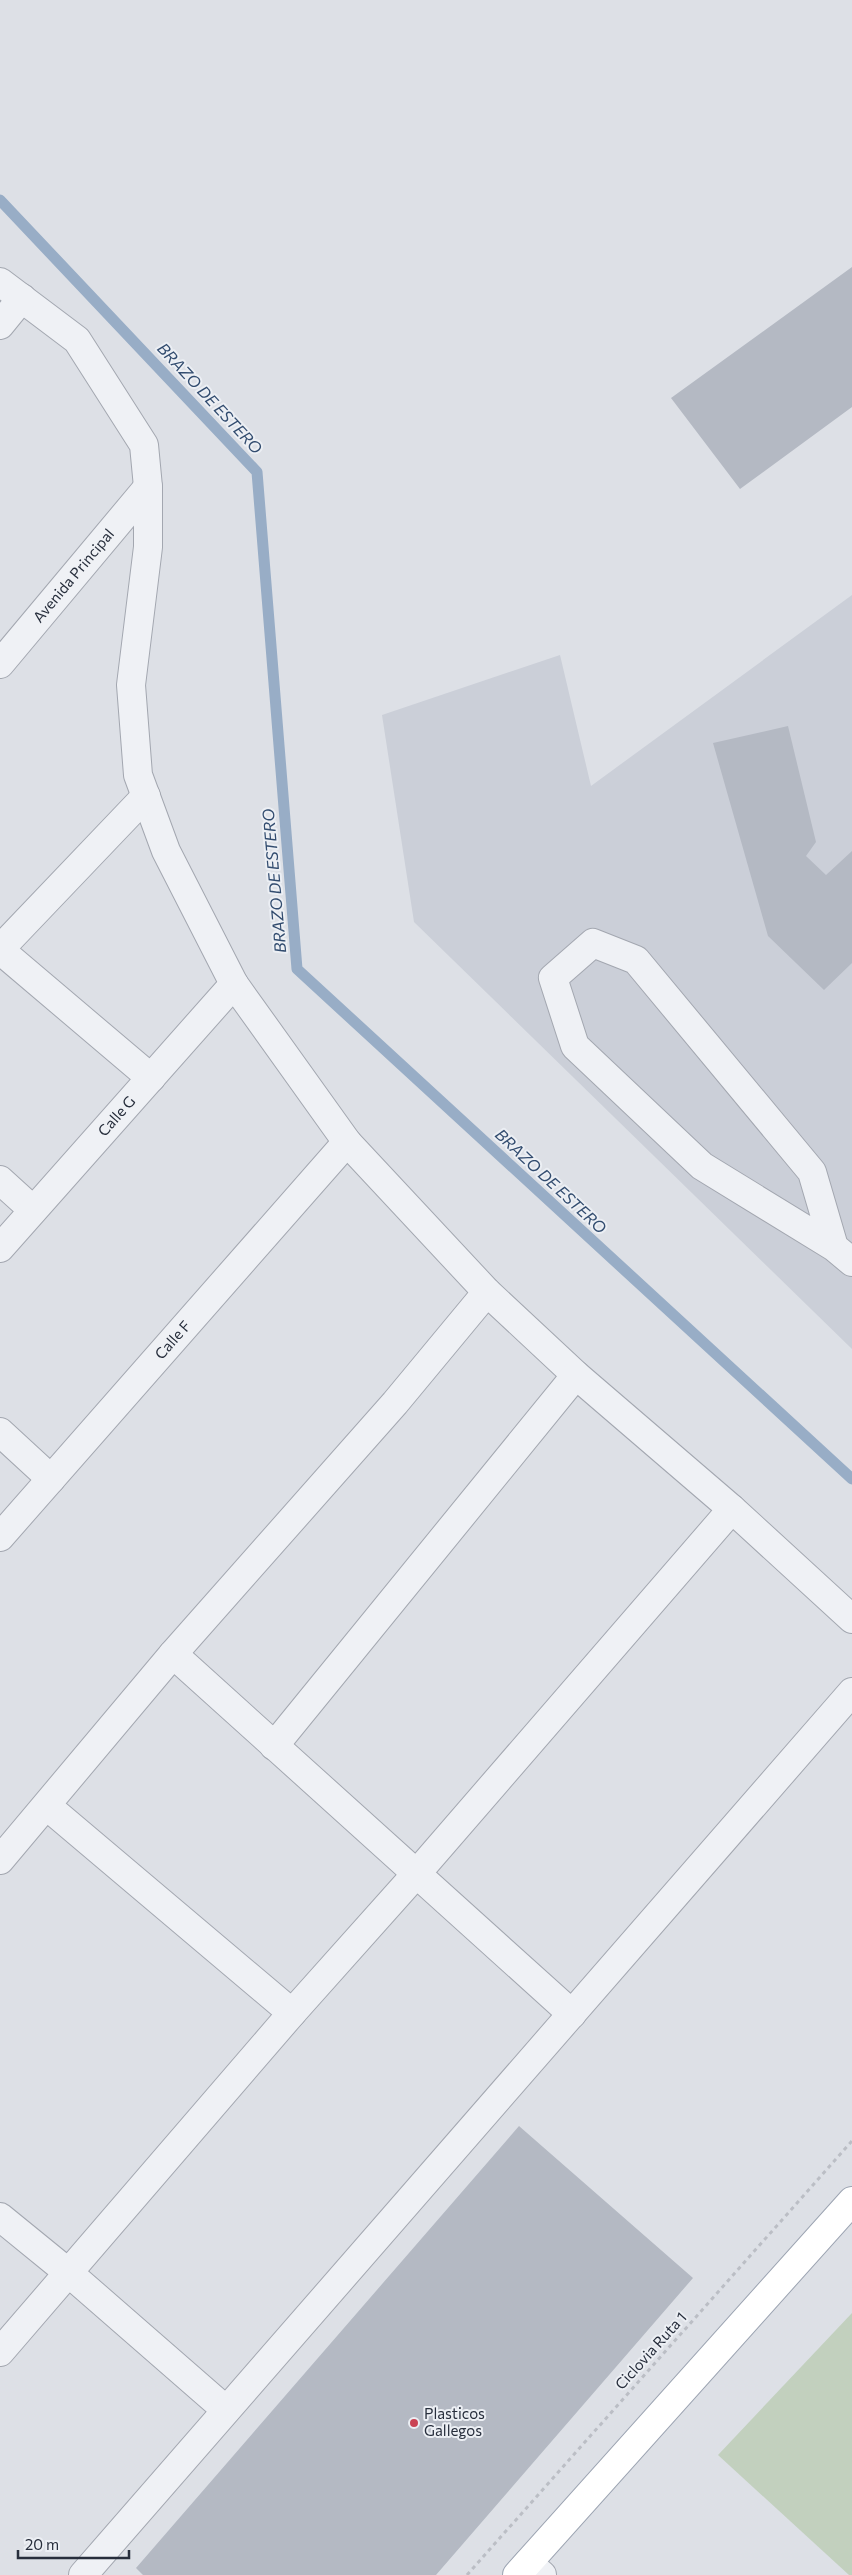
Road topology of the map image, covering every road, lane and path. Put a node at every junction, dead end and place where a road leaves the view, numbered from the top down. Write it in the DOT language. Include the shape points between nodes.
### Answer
graph roads {
  1 [pos="0,282"];
  2 [pos="22,298"];
  3 [pos="0,325"];
  4 [pos="148,487"];
  5 [pos="0,664"];
  6 [pos="146,796"];
  7 [pos="0,949"];
  8 [pos="234,984"];
  9 [pos="151,1078"];
  10 [pos="347,1142"];
  11 [pos="0,1180"];
  12 [pos="33,1210"];
  13 [pos="0,1248"];
  14 [pos="843,1254"];
  15 [pos="487,1292"];
  16 [pos="576,1375"];
  17 [pos="0,1432"];
  18 [pos="51,1479"];
  19 [pos="732,1509"];
  20 [pos="0,1537"];
  21 [pos="852,1619"];
  22 [pos="174,1654"];
  23 [pos="852,1692"];
  24 [pos="274,1746"];
  25 [pos="47,1806"];
  26 [pos="0,1860"];
  27 [pos="416,1873"];
  28 [pos="292,2013"];
  29 [pos="572,2014"];
  30 [pos="852,2141"];
  31 [pos="852,2201"];
  32 [pos="0,2217"];
  33 [pos="70,2274"];
  34 [pos="0,2352"];
  35 [pos="226,2410"];
  36 [pos="529,2571"];
  37 [pos="83,2575"];
  38 [pos="467,2575"];
  1 -- 2 [label="street"];
  2 -- 3 [label="street"];
  2 -- 4 [label="street" via="77,340 144,445"];
  4 -- 5 [label="street, Avenida Principal"];
  4 -- 6 [label="street" via="148,547 131,685 138,775"];
  6 -- 7 [label="street"];
  6 -- 8 [label="street" via="166,851"];
  7 -- 9 [label="street"];
  8 -- 9 [label="street, Calle G"];
  8 -- 10 [label="street"];
  9 -- 12 [label="street, Calle G"];
  10 -- 15 [label="street"];
  10 -- 18 [label="street, Calle F"];
  11 -- 12 [label="street"];
  12 -- 13 [label="street, Calle G"];
  14 -- 14 [label="street" via="812,1172 636,960 593,943 553,978 575,1046 702,1166"];
  15 -- 16 [label="street"];
  15 -- 22 [label="street" via="395,1403"];
  16 -- 19 [label="street"];
  16 -- 24 [label="street"];
  17 -- 18 [label="street"];
  18 -- 20 [label="street, Calle F"];
  19 -- 21 [label="street"];
  19 -- 27 [label="street"];
  22 -- 24 [label="street"];
  22 -- 25 [label="street"];
  23 -- 29 [label="street"];
  24 -- 27 [label="street"];
  25 -- 26 [label="street"];
  25 -- 28 [label="street"];
  27 -- 28 [label="street"];
  27 -- 29 [label="street"];
  28 -- 33 [label="street"];
  29 -- 35 [label="street"];
  30 -- 38 [label="path, Ciclovia Ruta 1"];
  31 -- 36 [label="main road"];
  32 -- 33 [label="street"];
  33 -- 34 [label="street"];
  33 -- 35 [label="street"];
  35 -- 37 [label="street"];
}
